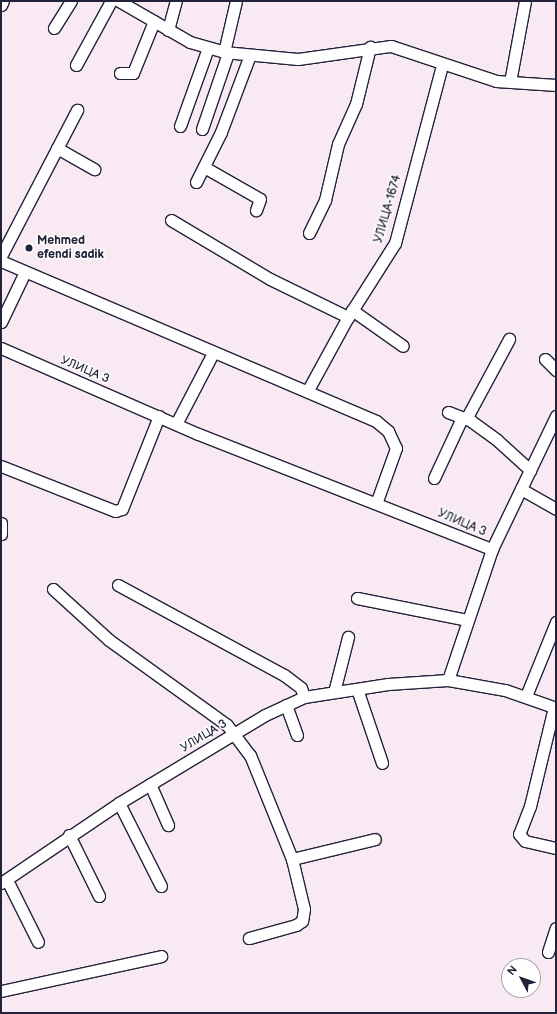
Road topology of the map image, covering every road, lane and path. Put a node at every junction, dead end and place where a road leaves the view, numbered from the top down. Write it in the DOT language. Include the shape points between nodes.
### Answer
graph roads {
  1 [pos="3,1"];
  2 [pos="71,1"];
  3 [pos="111,1"];
  4 [pos="119,1"];
  5 [pos="176,1"];
  6 [pos="236,1"];
  7 [pos="525,1"];
  8 [pos="1,5"];
  9 [pos="154,21"];
  10 [pos="54,28"];
  11 [pos="168,30"];
  12 [pos="370,47"];
  13 [pos="208,48"];
  14 [pos="226,52"];
  15 [pos="250,56"];
  16 [pos="442,65"];
  17 [pos="76,66"];
  18 [pos="120,73"];
  19 [pos="510,82"];
  20 [pos="556,85"];
  21 [pos="77,110"];
  22 [pos="180,126"];
  23 [pos="202,129"];
  24 [pos="58,148"];
  25 [pos="204,167"];
  26 [pos="94,169"];
  27 [pos="196,182"];
  28 [pos="256,210"];
  29 [pos="170,220"];
  30 [pos="309,233"];
  31 [pos="1,256"];
  32 [pos="1,261"];
  33 [pos="25,272"];
  34 [pos="350,313"];
  35 [pos="1,322"];
  36 [pos="509,339"];
  37 [pos="403,346"];
  38 [pos="1,348"];
  39 [pos="213,353"];
  40 [pos="545,359"];
  41 [pos="556,370"];
  42 [pos="308,390"];
  43 [pos="448,412"];
  44 [pos="159,416"];
  45 [pos="556,416"];
  46 [pos="464,419"];
  47 [pos="176,424"];
  48 [pos="1,466"];
  49 [pos="530,470"];
  50 [pos="434,478"];
  51 [pos="521,489"];
  52 [pos="377,502"];
  53 [pos="556,509"];
  54 [pos="1,522"];
  55 [pos="1,534"];
  56 [pos="492,549"];
  57 [pos="118,585"];
  58 [pos="53,589"];
  59 [pos="357,598"];
  60 [pos="467,620"];
  61 [pos="556,622"];
  62 [pos="348,637"];
  63 [pos="448,680"];
  64 [pos="357,689"];
  65 [pos="334,692"];
  66 [pos="526,696"];
  67 [pos="304,697"];
  68 [pos="286,705"];
  69 [pos="555,707"];
  70 [pos="235,732"];
  71 [pos="297,735"];
  72 [pos="382,763"];
  73 [pos="150,784"];
  74 [pos="119,803"];
  75 [pos="168,825"];
  76 [pos="69,835"];
  77 [pos="375,839"];
  78 [pos="556,848"];
  79 [pos="292,859"];
  80 [pos="4,882"];
  81 [pos="161,886"];
  82 [pos="99,896"];
  83 [pos="556,928"];
  84 [pos="249,938"];
  85 [pos="38,942"];
  86 [pos="548,952"];
  87 [pos="161,956"];
  88 [pos="1,991"];
  1 -- 8 [label="street"];
  2 -- 10 [label="street"];
  3 -- 17 [label="street"];
  4 -- 9 [label="street"];
  5 -- 11 [label="street"];
  6 -- 14 [label="street"];
  7 -- 19 [label="street"];
  9 -- 11 [label="street"];
  9 -- 18 [label="street" via="133,73"];
  11 -- 13 [label="street"];
  12 -- 15 [label="street" via="298,60"];
  12 -- 16 [label="street" via="400,47"];
  12 -- 30 [label="street" via="356,104 338,144 326,200"];
  13 -- 14 [label="street"];
  13 -- 22 [label="street"];
  14 -- 15 [label="street"];
  14 -- 23 [label="street"];
  15 -- 25 [label="street"];
  16 -- 19 [label="street" via="482,78"];
  16 -- 34 [label="street, УЛИЦА-1674" via="394,242"];
  19 -- 20 [label="street"];
  21 -- 24 [label="street"];
  24 -- 26 [label="street"];
  24 -- 31 [label="street"];
  25 -- 27 [label="street"];
  25 -- 28 [label="street" via="260,199"];
  29 -- 34 [label="street" via="270,279"];
  32 -- 33 [label="street"];
  33 -- 35 [label="street"];
  33 -- 39 [label="street"];
  34 -- 37 [label="street"];
  34 -- 42 [label="street, УЛИЦА-1674"];
  36 -- 46 [label="street"];
  38 -- 44 [label="street, УЛИЦА 3"];
  39 -- 42 [label="street"];
  39 -- 47 [label="street"];
  40 -- 41 [label="street"];
  42 -- 52 [label="street" via="368,416 392,437 395,454"];
  43 -- 46 [label="street"];
  44 -- 47 [label="street, УЛИЦА 3"];
  44 -- 48 [label="street" via="122,509 115,511"];
  45 -- 49 [label="street"];
  46 -- 49 [label="street" via="498,440"];
  46 -- 50 [label="street"];
  47 -- 52 [label="street, УЛИЦА 3"];
  49 -- 51 [label="street"];
  51 -- 53 [label="street"];
  51 -- 56 [label="street"];
  52 -- 56 [label="street, УЛИЦА 3"];
  54 -- 55 [label="street"];
  56 -- 60 [label="street, УЛИЦА 3"];
  57 -- 67 [label="street" via="284,675 301,688"];
  58 -- 70 [label="street" via="109,640"];
  59 -- 60 [label="street"];
  60 -- 63 [label="street, УЛИЦА 3"];
  61 -- 66 [label="street"];
  62 -- 65 [label="street"];
  63 -- 64 [label="street, УЛИЦА 3"];
  63 -- 66 [label="street, УЛИЦА 3"];
  64 -- 65 [label="street, УЛИЦА 3"];
  64 -- 72 [label="street"];
  65 -- 67 [label="street, УЛИЦА 3"];
  66 -- 69 [label="street, УЛИЦА 3"];
  67 -- 68 [label="street, УЛИЦА 3"];
  68 -- 70 [label="street, УЛИЦА 3"];
  68 -- 71 [label="street"];
  69 -- 78 [label="street" via="530,806 519,834 524,841"];
  70 -- 73 [label="street, УЛИЦА 3"];
  70 -- 79 [label="street" via="250,755"];
  73 -- 74 [label="street, УЛИЦА 3"];
  73 -- 75 [label="street"];
  74 -- 76 [label="street, УЛИЦА 3"];
  74 -- 81 [label="street"];
  76 -- 80 [label="street, УЛИЦА 3"];
  76 -- 82 [label="street"];
  77 -- 79 [label="street"];
  79 -- 84 [label="street" via="304,909 302,921"];
  80 -- 85 [label="street"];
  83 -- 86 [label="street"];
  87 -- 88 [label="street"];
}
